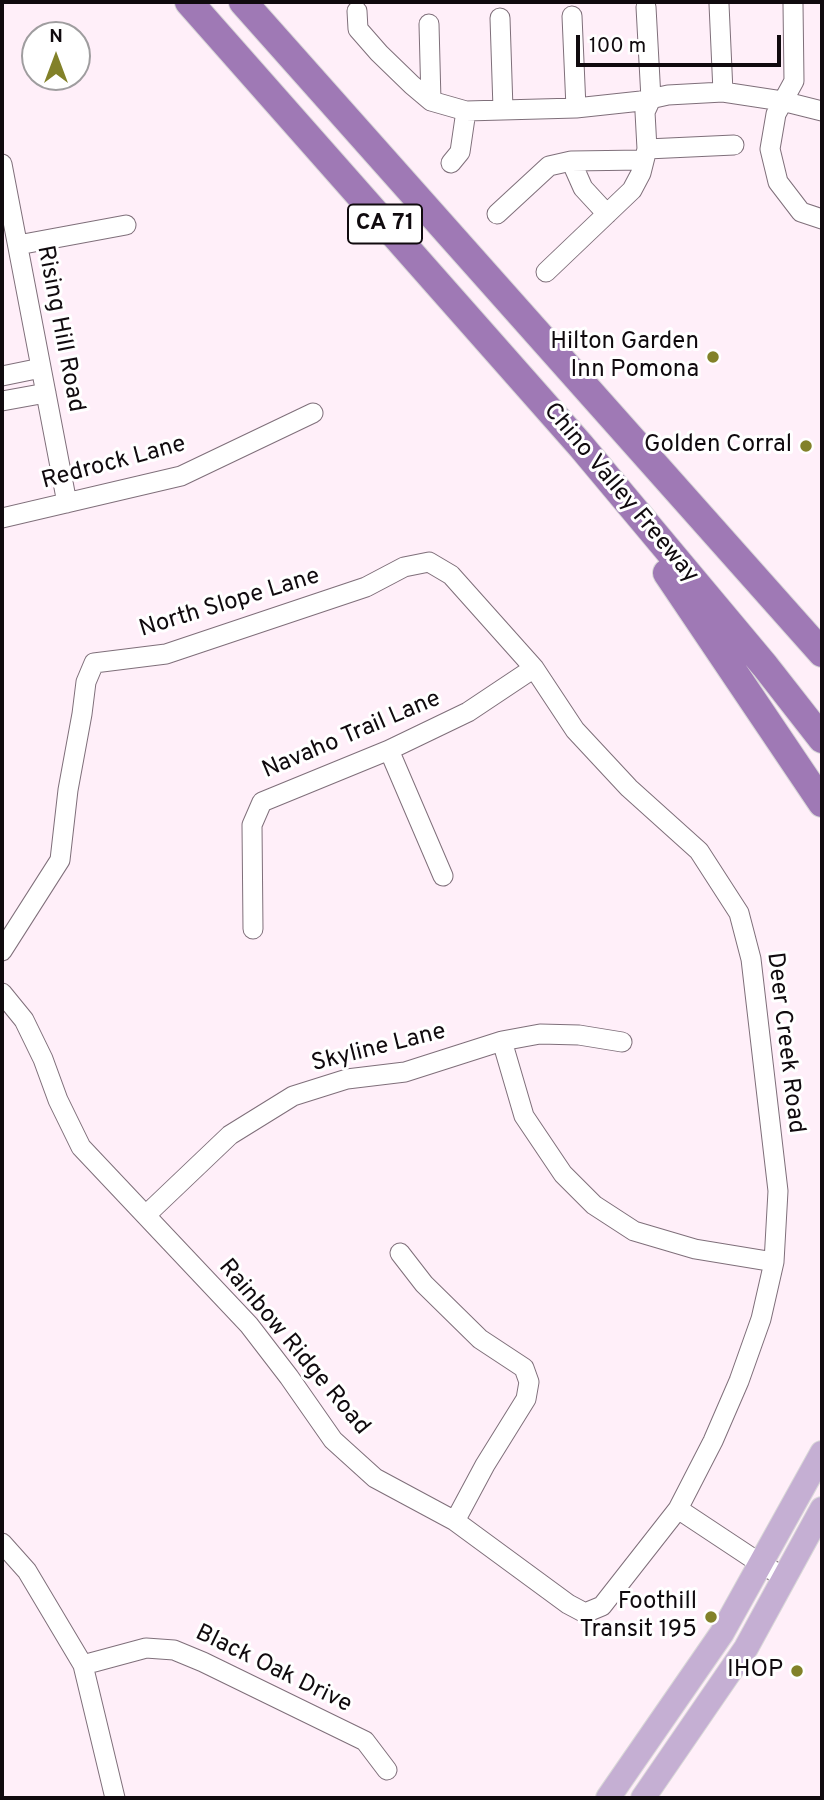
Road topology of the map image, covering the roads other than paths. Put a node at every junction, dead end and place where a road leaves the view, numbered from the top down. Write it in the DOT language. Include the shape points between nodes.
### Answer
graph roads {
  1 [pos="189,2"];
  2 [pos="243,2"];
  3 [pos="719,4"];
  4 [pos="793,4"];
  5 [pos="646,7"];
  6 [pos="357,11"];
  7 [pos="572,16"];
  8 [pos="500,18"];
  9 [pos="429,24"];
  10 [pos="723,92"];
  11 [pos="651,99"];
  12 [pos="431,101"];
  13 [pos="782,101"];
  14 [pos="576,108"];
  15 [pos="503,109"];
  16 [pos="466,111"];
  17 [pos="822,111"];
  18 [pos="734,145"];
  19 [pos="645,154"];
  20 [pos="570,162"];
  21 [pos="451,163"];
  22 [pos="2,164"];
  23 [pos="496,214"];
  24 [pos="607,214"];
  25 [pos="822,219"];
  26 [pos="127,225"];
  27 [pos="18,244"];
  28 [pos="546,272"];
  29 [pos="540,335"];
  30 [pos="41,369"];
  31 [pos="2,376"];
  32 [pos="46,393"];
  33 [pos="2,401"];
  34 [pos="313,413"];
  35 [pos="581,446"];
  36 [pos="67,503"];
  37 [pos="2,518"];
  38 [pos="429,562"];
  39 [pos="822,634"];
  40 [pos="822,653"];
  41 [pos="534,667"];
  42 [pos="822,739"];
  43 [pos="389,750"];
  44 [pos="822,803"];
  45 [pos="443,876"];
  46 [pos="253,929"];
  47 [pos="2,951"];
  48 [pos="2,993"];
  49 [pos="502,1041"];
  50 [pos="622,1042"];
  51 [pos="146,1215"];
  52 [pos="400,1253"];
  53 [pos="774,1262"];
  54 [pos="822,1453"];
  55 [pos="678,1508"];
  56 [pos="822,1509"];
  57 [pos="456,1521"];
  58 [pos="2,1543"];
  59 [pos="761,1564"];
  60 [pos="786,1578"];
  61 [pos="602,1606"];
  62 [pos="83,1665"];
  63 [pos="387,1770"];
  64 [pos="115,1798"];
  65 [pos="608,1798"];
  66 [pos="643,1798"];
  1 -- 35 [label="highway, Chino Valley Freeway / CA 71"];
  2 -- 29 [label="highway, Chino Valley Freeway / CA 71"];
  3 -- 10 [label="street"];
  4 -- 13 [label="street" via="794,80"];
  5 -- 11 [label="street"];
  6 -- 12 [label="street" via="358,29"];
  7 -- 14 [label="street"];
  8 -- 15 [label="street"];
  9 -- 12 [label="street"];
  10 -- 11 [label="street"];
  10 -- 13 [label="street"];
  11 -- 14 [label="street"];
  11 -- 19 [label="street" via="645,112"];
  12 -- 16 [label="street"];
  13 -- 17 [label="street"];
  13 -- 25 [label="street" via="770,149 778,182 801,212"];
  14 -- 15 [label="street"];
  15 -- 16 [label="street"];
  16 -- 21 [label="street" via="460,152"];
  18 -- 19 [label="street"];
  19 -- 20 [label="street"];
  19 -- 24 [label="street" via="632,190"];
  20 -- 23 [label="street" via="549,166"];
  20 -- 24 [label="street" via="583,188"];
  22 -- 27 [label="street, Rising Hill Road"];
  24 -- 28 [label="street"];
  26 -- 27 [label="street"];
  27 -- 30 [label="street, Rising Hill Road"];
  29 -- 39 [label="highway"];
  29 -- 40 [label="highway, Chino Valley Freeway / CA 71"];
  30 -- 31 [label="street"];
  30 -- 32 [label="street, Rising Hill Road"];
  32 -- 33 [label="street"];
  32 -- 36 [label="street, Rising Hill Road"];
  34 -- 36 [label="street, Redrock Lane" via="181,476"];
  35 -- 42 [label="highway, Chino Valley Freeway / CA 71"];
  35 -- 44 [label="highway"];
  36 -- 37 [label="street, Redrock Lane"];
  38 -- 41 [label="street, Deer Creek Road" via="451,575"];
  38 -- 47 [label="street, North Slope Lane" via="404,567 366,587 166,654 94,663 86,682 60,860"];
  41 -- 43 [label="street, Navaho Trail Lane" via="468,712"];
  41 -- 53 [label="street, Deer Creek Road" via="575,730 629,788 699,850 738,913 751,959 778,1191"];
  43 -- 45 [label="street"];
  43 -- 46 [label="street, Navaho Trail Lane" via="262,802 253,825"];
  48 -- 51 [label="street, Rainbow Ridge Road" via="24,1020 81,1147"];
  49 -- 50 [label="street, Skyline Lane" via="540,1034"];
  49 -- 51 [label="street, Skyline Lane" via="405,1072 347,1079 293,1096 230,1135"];
  49 -- 53 [label="street" via="524,1116 563,1174 594,1205 634,1231 695,1249"];
  51 -- 57 [label="street, Rainbow Ridge Road" via="248,1325 333,1440 375,1478"];
  52 -- 57 [label="street" via="424,1284 480,1339 524,1368 529,1382 526,1399"];
  53 -- 55 [label="street, Deer Creek Road" via="761,1319 739,1381"];
  54 -- 59 [label="main road"];
  55 -- 59 [label="street"];
  55 -- 61 [label="street, Deer Creek Road"];
  56 -- 60 [label="main road"];
  57 -- 61 [label="street, Rainbow Ridge Road" via="568,1605 585,1613"];
  58 -- 62 [label="street" via="27,1571"];
  59 -- 60 [label="street"];
  59 -- 65 [label="main road" via="722,1633"];
  60 -- 66 [label="main road" via="746,1648"];
  62 -- 63 [label="street, Black Oak Drive" via="146,1648 174,1650 365,1741"];
  62 -- 64 [label="street"];
}
